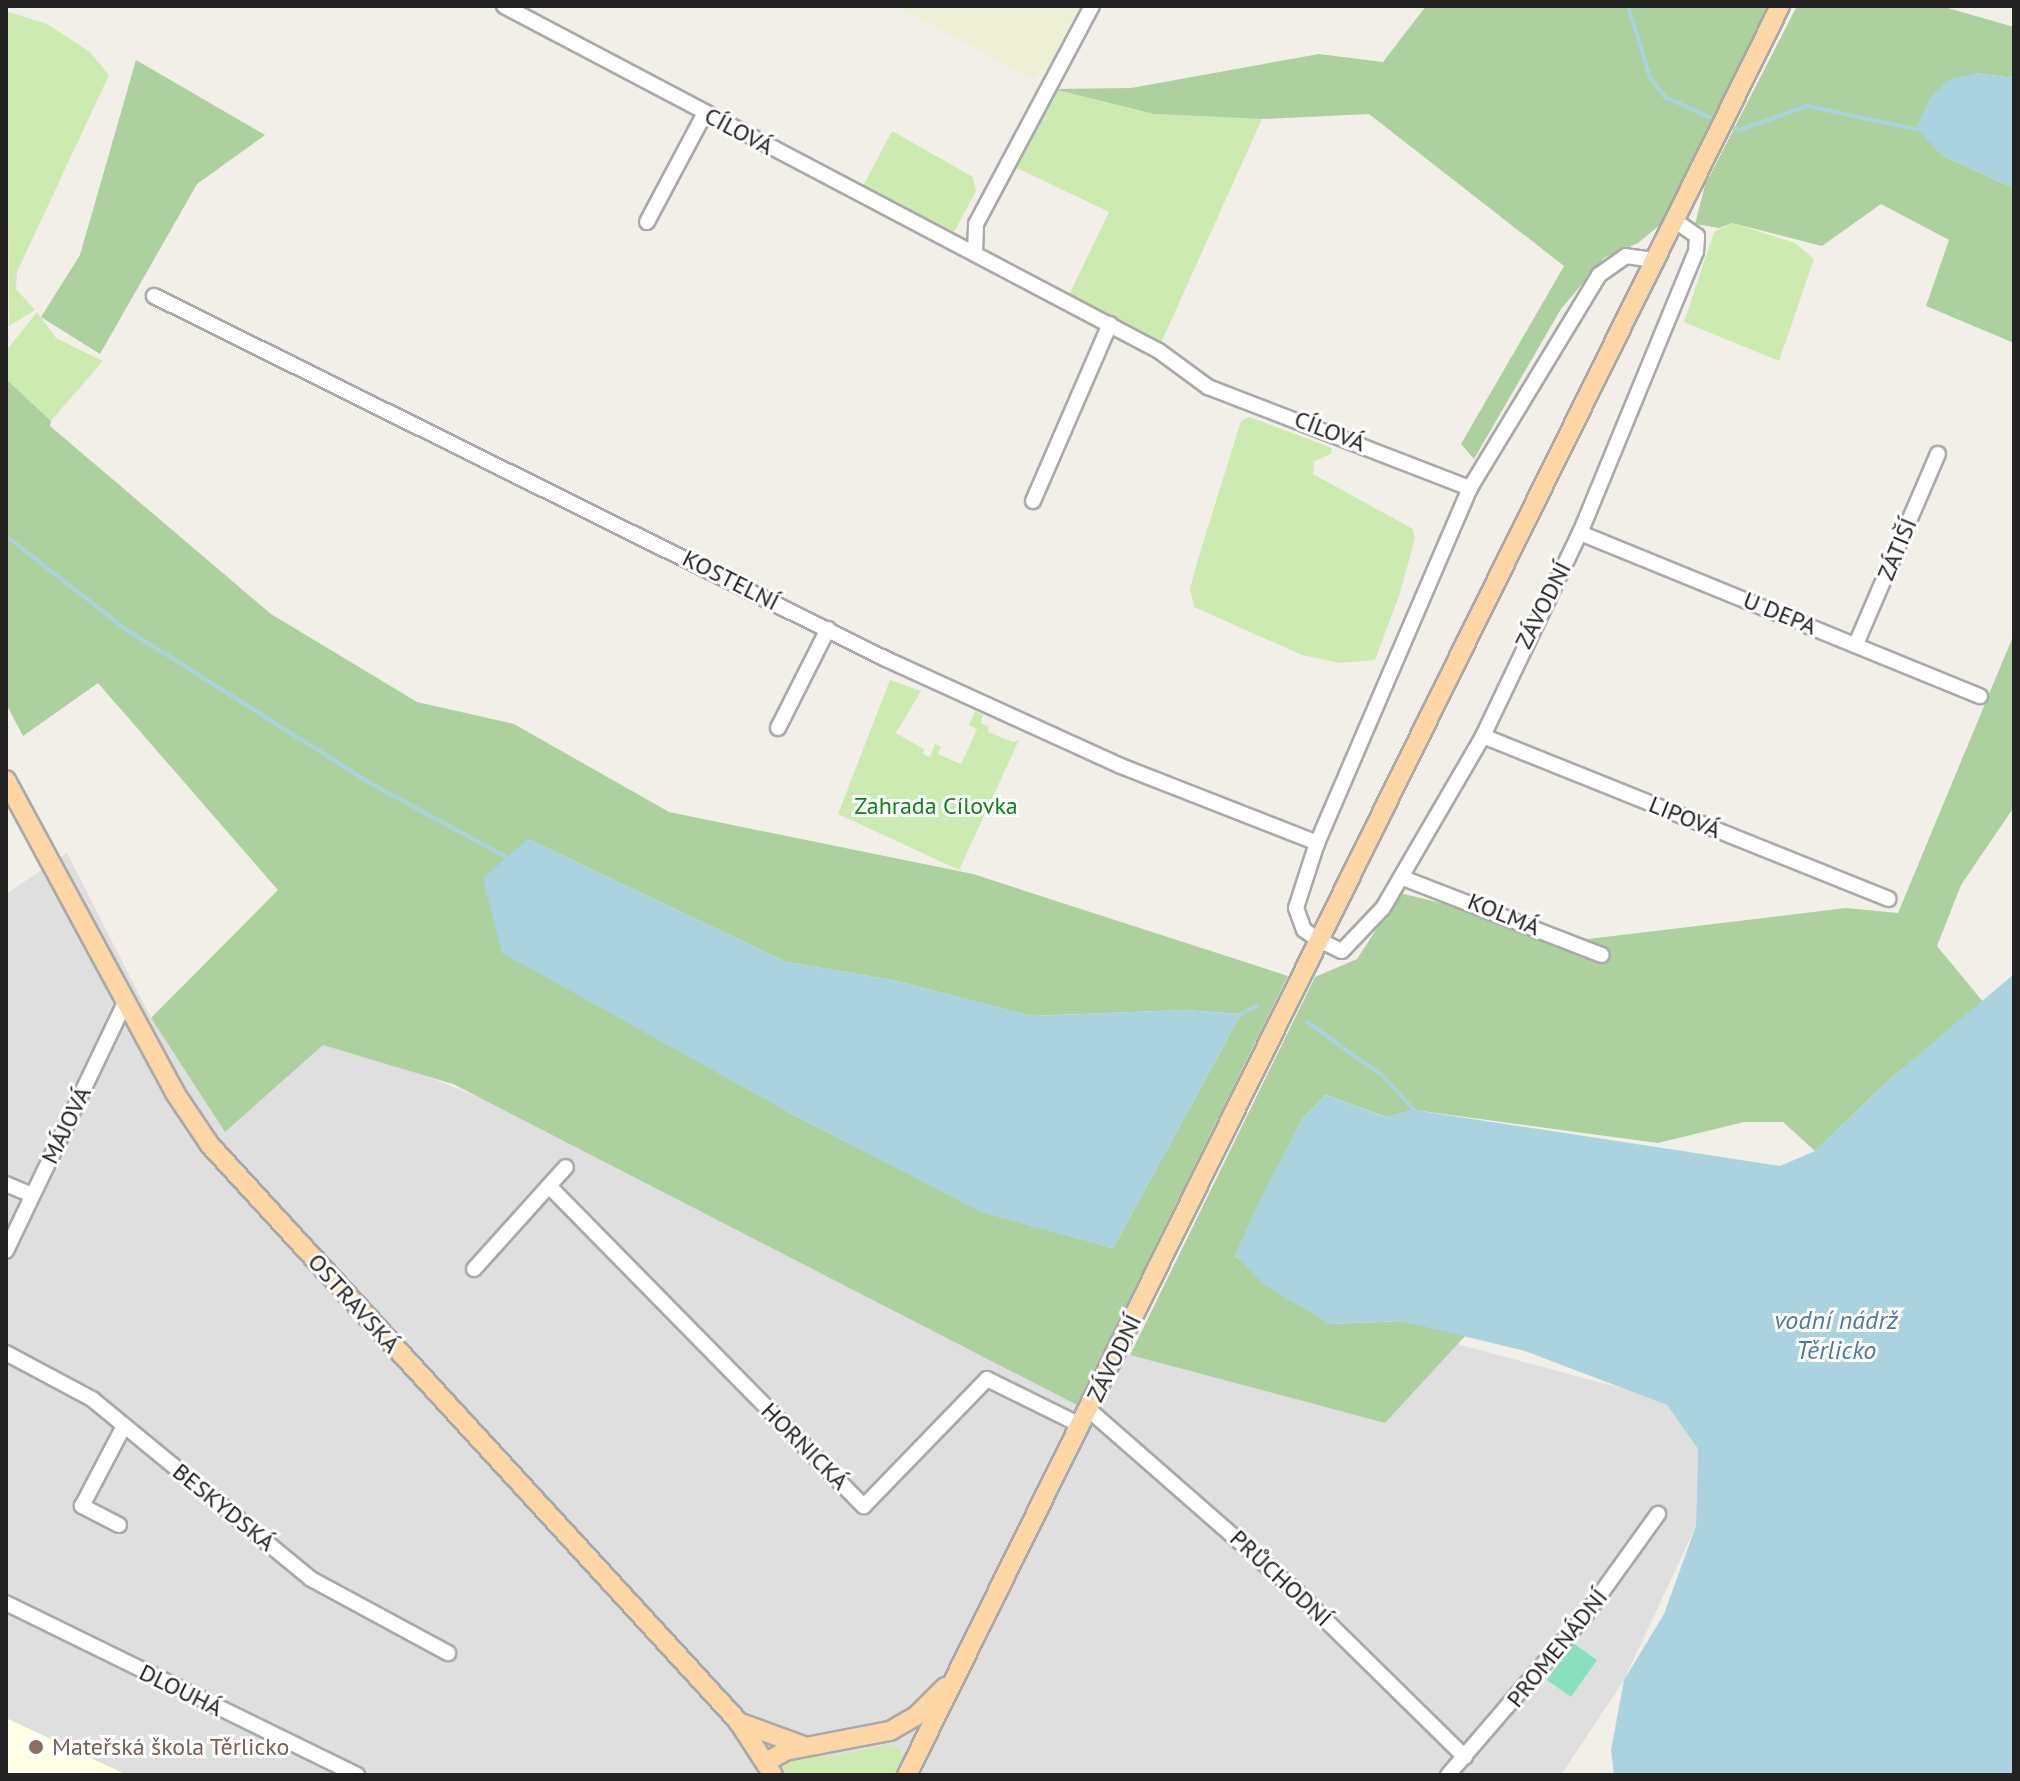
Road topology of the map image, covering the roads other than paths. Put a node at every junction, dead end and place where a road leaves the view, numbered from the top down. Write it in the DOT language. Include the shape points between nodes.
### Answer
graph roads {
  1 [pos="504,6"];
  2 [pos="1092,6"];
  3 [pos="1780,6"];
  4 [pos="705,113"];
  5 [pos="1674,220"];
  6 [pos="647,222"];
  7 [pos="975,254"];
  8 [pos="1654,260"];
  9 [pos="154,296"];
  10 [pos="1110,324"];
  11 [pos="1938,454"];
  12 [pos="1470,488"];
  13 [pos="1033,501"];
  14 [pos="1580,533"];
  15 [pos="828,629"];
  16 [pos="1856,644"];
  17 [pos="1980,696"];
  18 [pos="778,728"];
  19 [pos="1483,736"];
  20 [pos="6,780"];
  21 [pos="1317,843"];
  22 [pos="1403,878"];
  23 [pos="1888,899"];
  24 [pos="1319,940"];
  25 [pos="1602,955"];
  26 [pos="126,1000"];
  27 [pos="566,1167"];
  28 [pos="6,1184"];
  29 [pos="549,1186"];
  30 [pos="32,1195"];
  31 [pos="6,1251"];
  32 [pos="474,1269"];
  33 [pos="6,1353"];
  34 [pos="1084,1417"];
  35 [pos="124,1426"];
  36 [pos="1658,1514"];
  37 [pos="119,1525"];
  38 [pos="6,1603"];
  39 [pos="448,1653"];
  40 [pos="955,1677"];
  41 [pos="738,1721"];
  42 [pos="890,1731"];
  43 [pos="807,1747"];
  44 [pos="1465,1757"];
  45 [pos="771,1768"];
  46 [pos="909,1772"];
  47 [pos="357,1775"];
  48 [pos="1448,1775"];
  1 -- 4 [label="street, CÍLOVÁ"];
  2 -- 7 [label="street" via="976,224"];
  3 -- 5 [label="main road, ZÁVODNÍ"];
  4 -- 6 [label="street"];
  4 -- 7 [label="street, CÍLOVÁ"];
  5 -- 8 [label="main road, ZÁVODNÍ"];
  5 -- 14 [label="street, ZÁVODNÍ" via="1697,236 1696,252"];
  7 -- 10 [label="street, CÍLOVÁ"];
  8 -- 12 [label="street" via="1626,256 1599,275"];
  8 -- 24 [label="main road, ZÁVODNÍ"];
  9 -- 15 [label="street, KOSTELNÍ"];
  10 -- 12 [label="street, CÍLOVÁ" via="1208,387"];
  10 -- 13 [label="street"];
  11 -- 16 [label="street, ZÁTIŠÍ"];
  12 -- 21 [label="street"];
  14 -- 16 [label="street, U DEPA"];
  14 -- 19 [label="street, ZÁVODNÍ"];
  15 -- 18 [label="street"];
  15 -- 21 [label="street, KOSTELNÍ" via="1121,766"];
  16 -- 17 [label="street, U DEPA"];
  19 -- 22 [label="street, ZÁVODNÍ"];
  19 -- 23 [label="street, LIPOVÁ"];
  20 -- 26 [label="main road, OSTRAVSKÁ"];
  21 -- 24 [label="street" via="1296,908 1304,930"];
  22 -- 24 [label="street, ZÁVODNÍ" via="1376,917 1342,951"];
  22 -- 25 [label="street, KOLMÁ"];
  24 -- 34 [label="main road, ZÁVODNÍ"];
  26 -- 30 [label="street, MÁJOVÁ"];
  26 -- 41 [label="main road, OSTRAVSKÁ" via="175,1093 210,1145"];
  27 -- 29 [label="street"];
  28 -- 30 [label="street"];
  29 -- 32 [label="street"];
  29 -- 34 [label="street, HORNICKÁ" via="864,1506 987,1379"];
  30 -- 31 [label="street, MÁJOVÁ"];
  33 -- 35 [label="street, BESKYDSKÁ" via="92,1399"];
  34 -- 40 [label="main road, ZÁVODNÍ"];
  34 -- 44 [label="street, PRŮCHODNÍ" via="1298,1593"];
  35 -- 37 [label="street" via="82,1506"];
  35 -- 39 [label="street, BESKYDSKÁ" via="311,1579"];
  36 -- 44 [label="street, PROMENÁDNÍ" via="1584,1617"];
  38 -- 47 [label="street, DLOUHÁ"];
  40 -- 42 [label="main road" via="916,1716"];
  40 -- 46 [label="main road, ZÁVODNÍ"];
  41 -- 43 [label="main road"];
  41 -- 45 [label="main road, OSTRAVSKÁ"];
  42 -- 43 [label="main road"];
  42 -- 46 [label="main road" via="911,1747"];
  43 -- 45 [label="main road"];
  44 -- 48 [label="street, PROMENÁDNÍ"];
}
